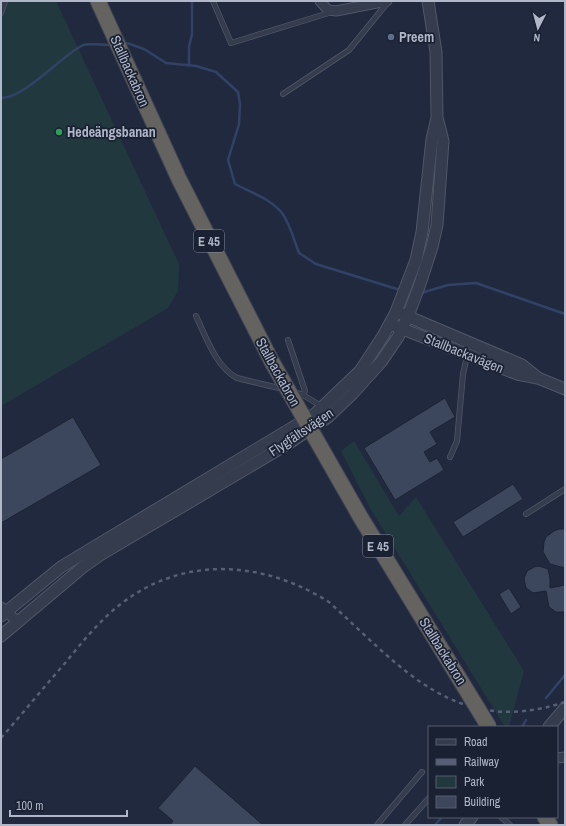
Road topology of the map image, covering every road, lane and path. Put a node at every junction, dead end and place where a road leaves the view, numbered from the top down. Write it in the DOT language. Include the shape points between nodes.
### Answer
graph roads {
  1 [pos="5,1"];
  2 [pos="98,1"];
  3 [pos="213,1"];
  4 [pos="320,1"];
  5 [pos="386,1"];
  6 [pos="428,1"];
  7 [pos="336,11"];
  8 [pos="1,14"];
  9 [pos="282,94"];
  10 [pos="437,118"];
  11 [pos="398,308"];
  12 [pos="196,316"];
  13 [pos="408,316"];
  14 [pos="390,324"];
  15 [pos="402,329"];
  16 [pos="288,340"];
  17 [pos="472,343"];
  18 [pos="468,354"];
  19 [pos="538,378"];
  20 [pos="565,389"];
  21 [pos="303,394"];
  22 [pos="323,406"];
  23 [pos="450,457"];
  24 [pos="565,489"];
  25 [pos="526,514"];
  26 [pos="2,612"];
  27 [pos="17,621"];
  28 [pos="1,636"];
  29 [pos="565,708"];
  30 [pos="565,718"];
  31 [pos="488,726"];
  32 [pos="550,726"];
  33 [pos="558,726"];
  34 [pos="422,772"];
  35 [pos="428,799"];
  36 [pos="502,818"];
  37 [pos="377,825"];
  38 [pos="405,825"];
  39 [pos="510,825"];
  1 -- 8 [label="lane"];
  2 -- 31 [label="highway, Stallbackabron / E 45, bridge" via="179,179 272,362 361,518"];
  3 -- 7 [label="lane" via="231,43"];
  4 -- 7 [label="street" via="328,10"];
  5 -- 7 [label="street"];
  5 -- 9 [label="lane" via="348,50"];
  6 -- 10 [label="street, Flygfältsvägen" via="436,52"];
  10 -- 11 [label="street, Flygfältsvägen" via="432,139 422,232 416,260"];
  10 -- 13 [label="street, Flygfältsvägen" via="443,142 437,224"];
  11 -- 13 [label="street, Stallbackavägen"];
  11 -- 14 [label="street, Flygfältsvägen"];
  12 -- 21 [label="lane" via="216,356 231,375"];
  13 -- 15 [label="street, Flygfältsvägen"];
  13 -- 17 [label="street, Stallbackavägen"];
  14 -- 15 [label="street, Stallbackavägen"];
  14 -- 22 [label="street, Flygfältsvägen" via="360,371"];
  15 -- 18 [label="street, Stallbackavägen"];
  15 -- 27 [label="street, Flygfältsvägen" via="369,376 328,417 286,445 116,544 82,567"];
  16 -- 21 [label="lane" via="305,391"];
  17 -- 18 [label="lane"];
  17 -- 19 [label="street, Stallbackavägen" via="522,365"];
  18 -- 19 [label="street, Stallbackavägen" via="518,374"];
  18 -- 23 [label="lane" via="463,374 458,441"];
  19 -- 20 [label="street, Stallbackavägen"];
  21 -- 22 [label="lane"];
  22 -- 26 [label="street, Flygfältsvägen" via="290,431 61,567"];
  24 -- 25 [label="lane"];
  26 -- 27 [label="street"];
  27 -- 28 [label="street, Flygfältsvägen"];
  29 -- 32 [label="street"];
  30 -- 33 [label="street"];
  34 -- 37 [label="lane"];
  35 -- 38 [label="lane"];
  36 -- 39 [label="lane"];
}
